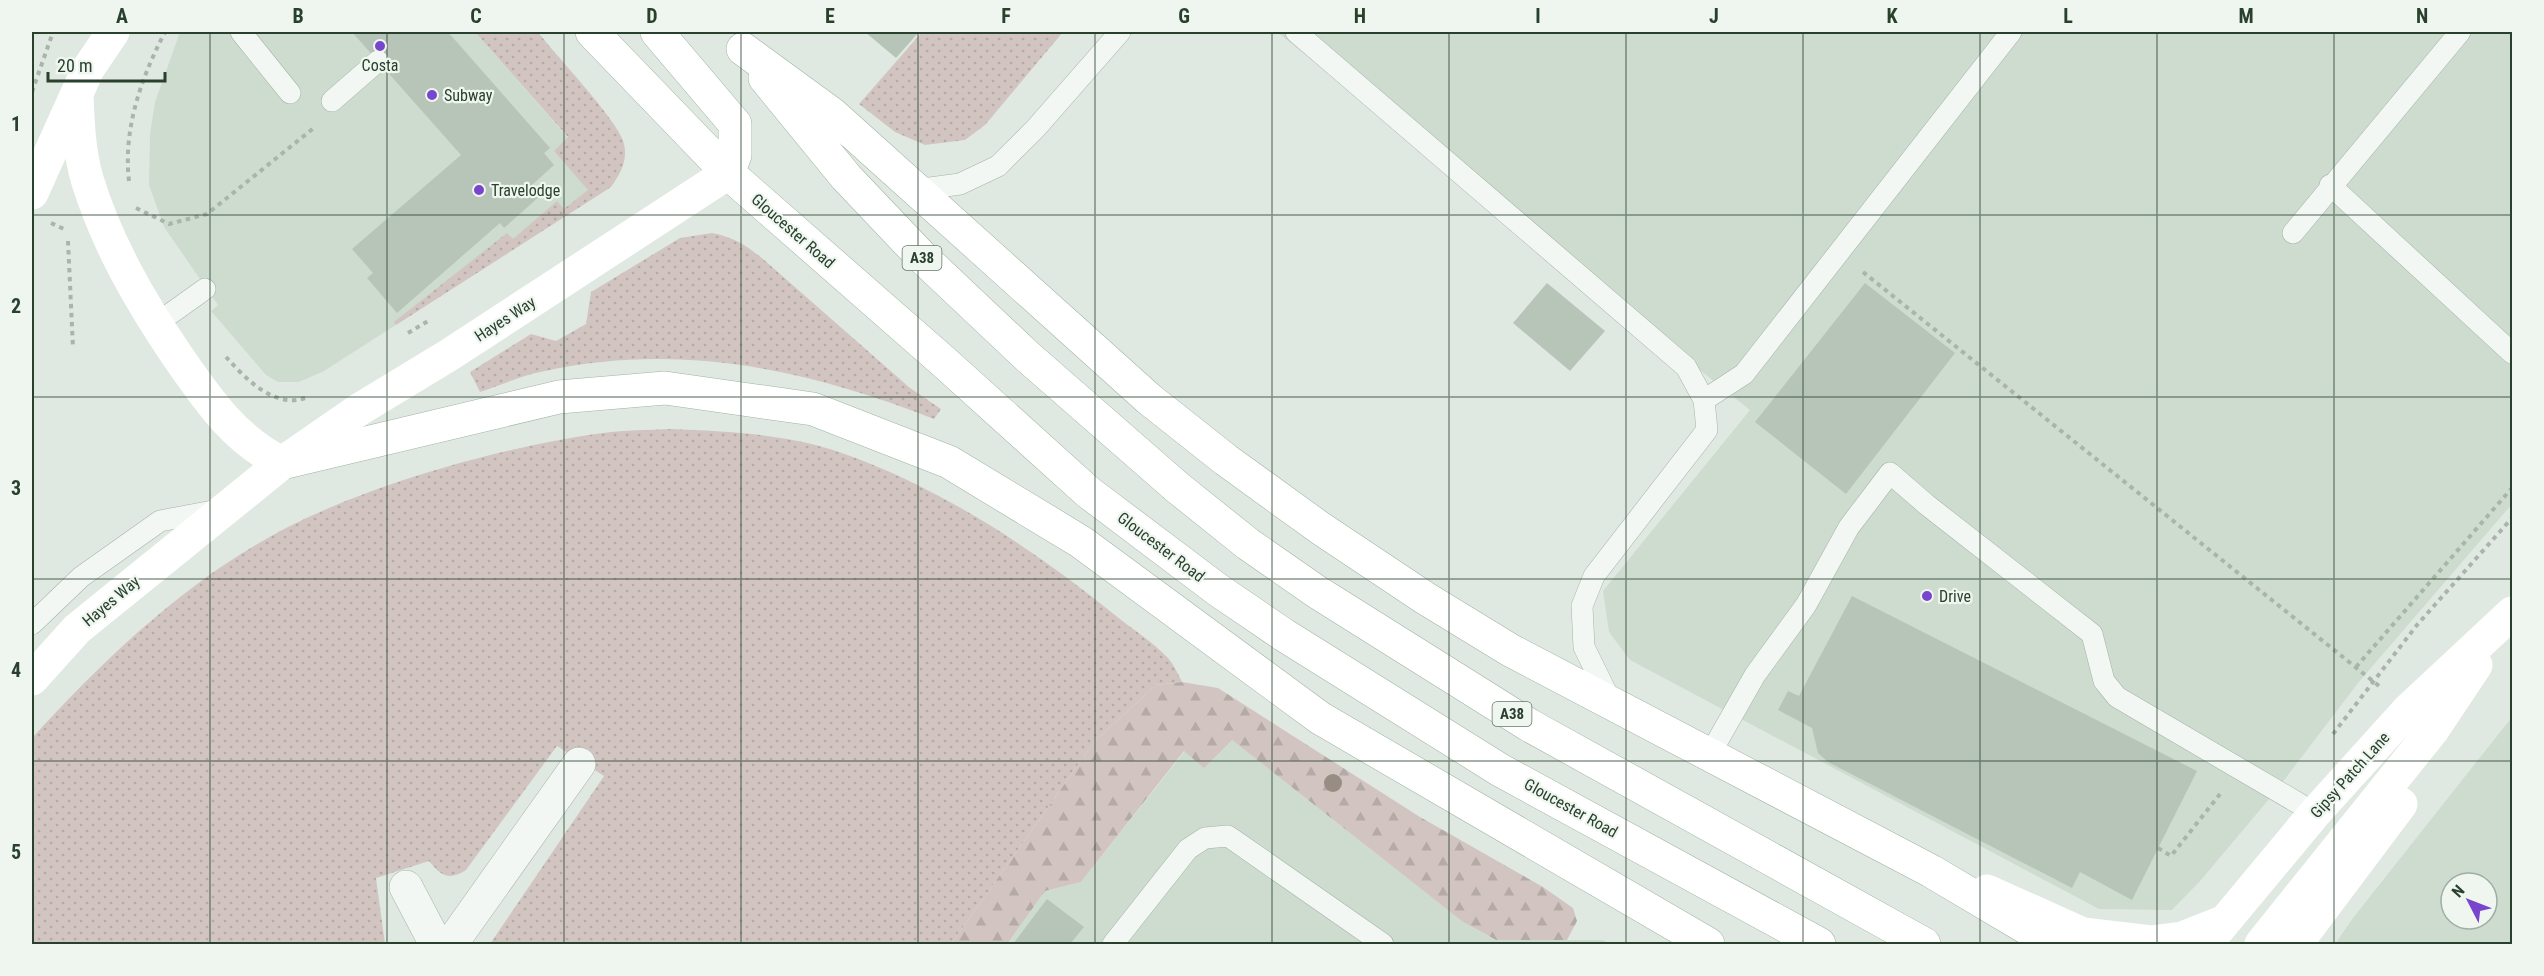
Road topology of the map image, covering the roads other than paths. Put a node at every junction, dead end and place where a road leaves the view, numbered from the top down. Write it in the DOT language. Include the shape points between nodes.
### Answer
graph roads {
  1 [pos="99,32"];
  2 [pos="113,32"];
  3 [pos="241,32"];
  4 [pos="592,32"];
  5 [pos="657,32"];
  6 [pos="1120,32"];
  7 [pos="1296,32"];
  8 [pos="2011,32"];
  9 [pos="2460,32"];
  10 [pos="736,40"];
  11 [pos="378,61"];
  12 [pos="83,81"];
  13 [pos="290,93"];
  14 [pos="332,101"];
  15 [pos="728,173"];
  16 [pos="2330,185"];
  17 [pos="915,190"];
  18 [pos="32,192"];
  19 [pos="2293,233"];
  20 [pos="205,289"];
  21 [pos="156,324"];
  22 [pos="2512,353"];
  23 [pos="1704,400"];
  24 [pos="282,463"];
  25 [pos="227,508"];
  26 [pos="2510,615"];
  27 [pos="32,624"];
  28 [pos="32,679"];
  29 [pos="1611,703"];
  30 [pos="1710,754"];
  31 [pos="579,764"];
  32 [pos="2315,813"];
  33 [pos="1931,871"];
  34 [pos="406,887"];
  35 [pos="2000,914"];
  36 [pos="2216,932"];
  37 [pos="1704,943"];
  38 [pos="436,945"];
  39 [pos="451,945"];
  40 [pos="1113,945"];
  41 [pos="1383,945"];
  42 [pos="1819,945"];
  43 [pos="1924,945"];
  44 [pos="2028,945"];
  45 [pos="2054,945"];
  46 [pos="2261,945"];
  47 [pos="2296,945"];
  1 -- 12 [label="main road"];
  2 -- 12 [label="main road"];
  3 -- 13 [label="lane"];
  4 -- 15 [label="main road, Gloucester Road"];
  5 -- 15 [label="main road" via="735,124 735,155"];
  6 -- 17 [label="lane" via="998,166 960,184"];
  7 -- 23 [label="lane" via="1686,367"];
  8 -- 23 [label="lane" via="1744,374"];
  9 -- 16 [label="lane"];
  10 -- 17 [label="main road" via="832,114"];
  10 -- 43 [label="main road, A38" via="846,177 915,250 1126,442 1248,544 1529,725"];
  11 -- 14 [label="lane"];
  12 -- 18 [label="main road"];
  12 -- 21 [label="main road" via="79,138 87,178 123,270"];
  15 -- 24 [label="main road, Hayes Way"];
  15 -- 42 [label="main road, Gloucester Road" via="1088,492 1218,590 1500,770"];
  16 -- 19 [label="lane"];
  16 -- 22 [label="lane"];
  17 -- 29 [label="main road" via="1149,399 1226,460 1425,598 1510,650"];
  20 -- 21 [label="lane"];
  21 -- 24 [label="main road" via="218,415 261,452"];
  23 -- 29 [label="lane" via="1707,430 1594,576 1582,606 1584,647"];
  24 -- 25 [label="main road, Hayes Way"];
  24 -- 37 [label="main road" via="559,397 665,388 813,409 949,462 1081,542 1320,718"];
  25 -- 27 [label="lane" via="160,521 81,577"];
  25 -- 28 [label="main road, Hayes Way" via="77,629"];
  26 -- 32 [label="main road, Gipsy Patch Lane" via="2408,710"];
  26 -- 46 [label="main road, Gipsy Patch Lane" via="2432,731"];
  26 -- 47 [label="main road" via="2471,703 2446,743"];
  29 -- 30 [label="main road"];
  30 -- 32 [label="lane" via="1755,675 1806,605 1849,527 1890,473 2092,634 2104,681 2117,697"];
  30 -- 33 [label="main road"];
  31 -- 39 [label="street"];
  32 -- 36 [label="main road, Gipsy Patch Lane"];
  33 -- 35 [label="main road"];
  33 -- 36 [label="main road" via="1993,893 2083,934 2151,942"];
  34 -- 38 [label="street"];
  35 -- 44 [label="main road"];
  35 -- 45 [label="main road"];
  40 -- 41 [label="lane" via="1188,849 1205,838 1228,836"];
}
